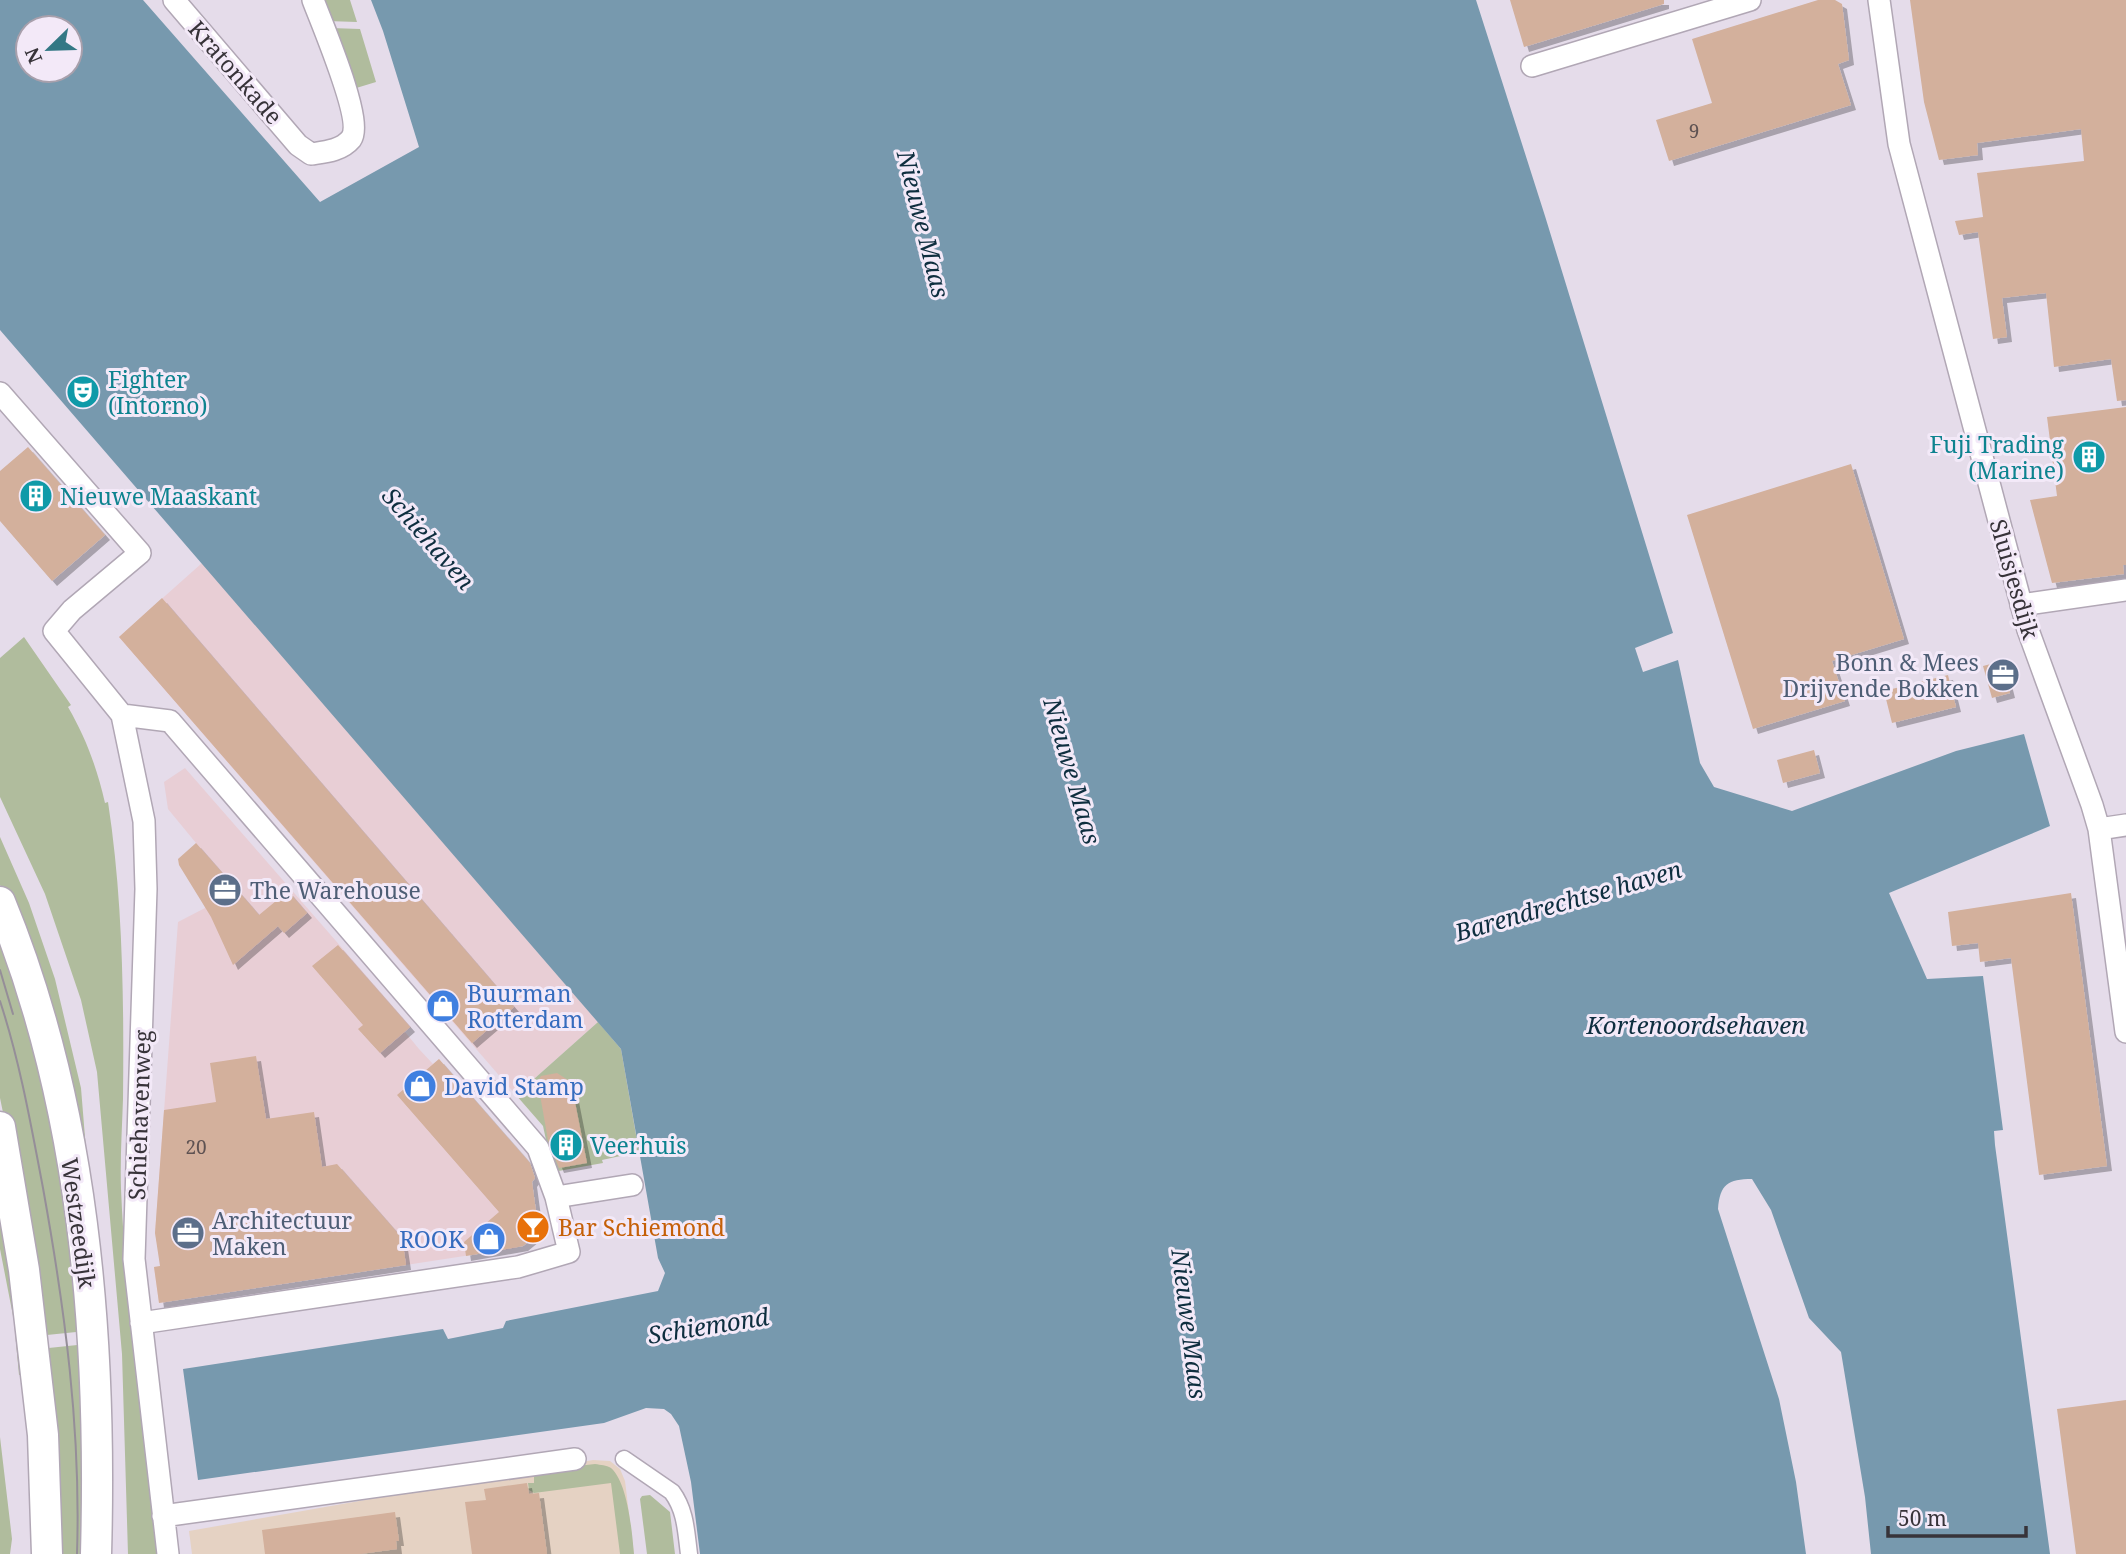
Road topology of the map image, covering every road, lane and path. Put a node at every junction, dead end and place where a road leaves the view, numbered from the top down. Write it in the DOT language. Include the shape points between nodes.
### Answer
graph roads {
  1 [pos="174,0"];
  2 [pos="313,0"];
  3 [pos="1750,0"];
  4 [pos="1879,0"];
  5 [pos="1532,66"];
  6 [pos="0,393"];
  7 [pos="2126,590"];
  8 [pos="2021,605"];
  9 [pos="122,715"];
  10 [pos="2126,825"];
  11 [pos="2099,829"];
  12 [pos="0,902"];
  13 [pos="2126,1032"];
  14 [pos="0,1127"];
  15 [pos="632,1185"];
  16 [pos="556,1197"];
  17 [pos="141,1323"];
  18 [pos="575,1459"];
  19 [pos="624,1459"];
  20 [pos="163,1516"];
  21 [pos="47,1554"];
  22 [pos="96,1554"];
  23 [pos="168,1554"];
  24 [pos="689,1554"];
  1 -- 2 [label="street, Kratonkade" via="298,145 311,154 343,146 355,130 353,109"];
  3 -- 5 [label="street"];
  4 -- 8 [label="street, Sluisjesdijk" via="1899,144"];
  6 -- 9 [label="street" via="140,553 54,631"];
  7 -- 8 [label="street"];
  8 -- 11 [label="street, Sluisjesdijk"];
  9 -- 16 [label="street" via="170,721 538,1148"];
  9 -- 17 [label="street, Schiehavenweg" via="144,821 146,889 134,1259"];
  10 -- 11 [label="street"];
  11 -- 13 [label="street, Sluisjesdijk"];
  12 -- 22 [label="main road, Westzeedijk" via="46,1037 79,1214 95,1388"];
  14 -- 21 [label="main road" via="24,1270 43,1435"];
  15 -- 16 [label="street"];
  16 -- 17 [label="street" via="569,1252 518,1267"];
  17 -- 20 [label="street, Schiehavenweg"];
  18 -- 20 [label="street"];
  19 -- 24 [label="street" via="677,1499 685,1518"];
  20 -- 23 [label="street, Schiehavenweg"];
}
